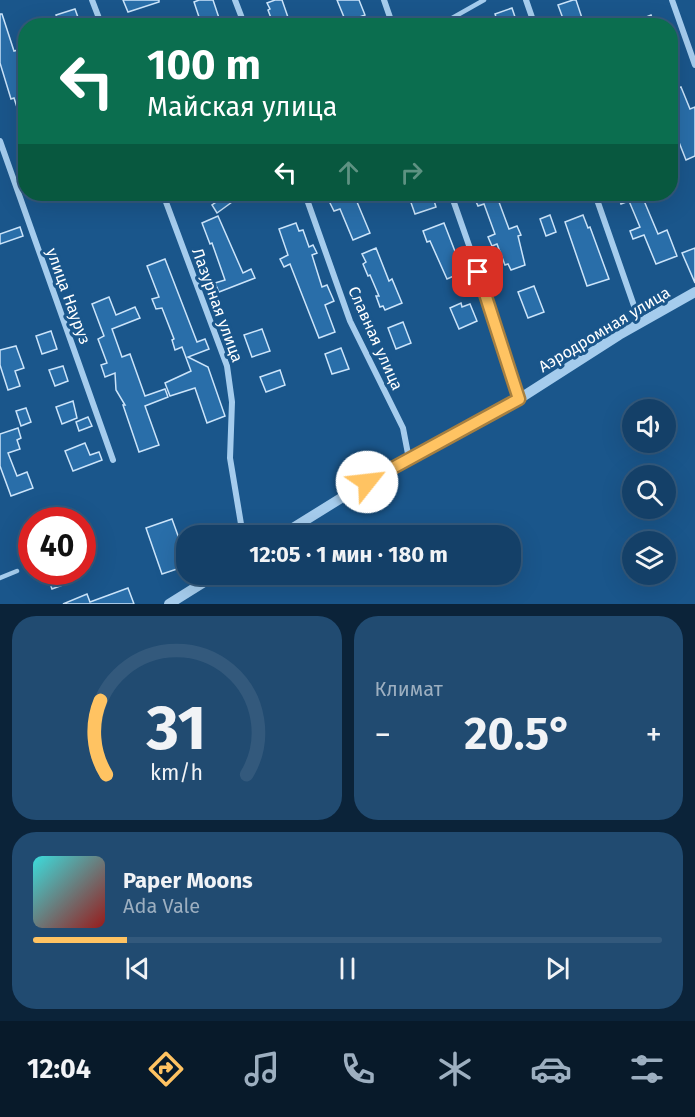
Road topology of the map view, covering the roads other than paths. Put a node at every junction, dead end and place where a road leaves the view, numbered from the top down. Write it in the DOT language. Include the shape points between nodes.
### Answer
graph roads {
  1 [pos="92,0"];
  2 [pos="235,0"];
  3 [pos="384,0"];
  4 [pos="484,0"];
  5 [pos="526,0"];
  6 [pos="672,0"];
  7 [pos="99,18"];
  8 [pos="242,18"];
  9 [pos="390,18"];
  10 [pos="452,18"];
  11 [pos="532,18"];
  12 [pos="695,65"];
  13 [pos="0,141"];
  14 [pos="18,192"];
  15 [pos="21,201"];
  16 [pos="166,201"];
  17 [pos="307,201"];
  18 [pos="453,201"];
  19 [pos="597,201"];
  20 [pos="695,292"];
  21 [pos="640,323"];
  22 [pos="519,399"];
  23 [pos="409,459"];
  24 [pos="113,460"];
  25 [pos="241,525"];
  26 [pos="298,525"];
  27 [pos="17,571"];
  28 [pos="0,578"];
  29 [pos="199,585"];
  30 [pos="169,604"];
  1 -- 7 [label="street"];
  2 -- 8 [label="street"];
  3 -- 9 [label="street"];
  4 -- 10 [label="lane"];
  5 -- 11 [label="street"];
  6 -- 12 [label="street"];
  13 -- 14 [label="street, улица Науруз"];
  15 -- 24 [label="street, улица Науруз"];
  16 -- 25 [label="street, Лазурная улица" via="227,366 232,402 230,458"];
  17 -- 23 [label="street, Славная улица" via="350,321 403,428"];
  18 -- 22 [label="street"];
  19 -- 21 [label="street"];
  20 -- 21 [label="street, Аэродромная улица"];
  21 -- 22 [label="street, Аэродромная улица"];
  22 -- 23 [label="street, Аэродромная улица"];
  23 -- 26 [label="street, Аэродромная улица"];
  27 -- 28 [label="lane"];
  29 -- 30 [label="street"];
}
